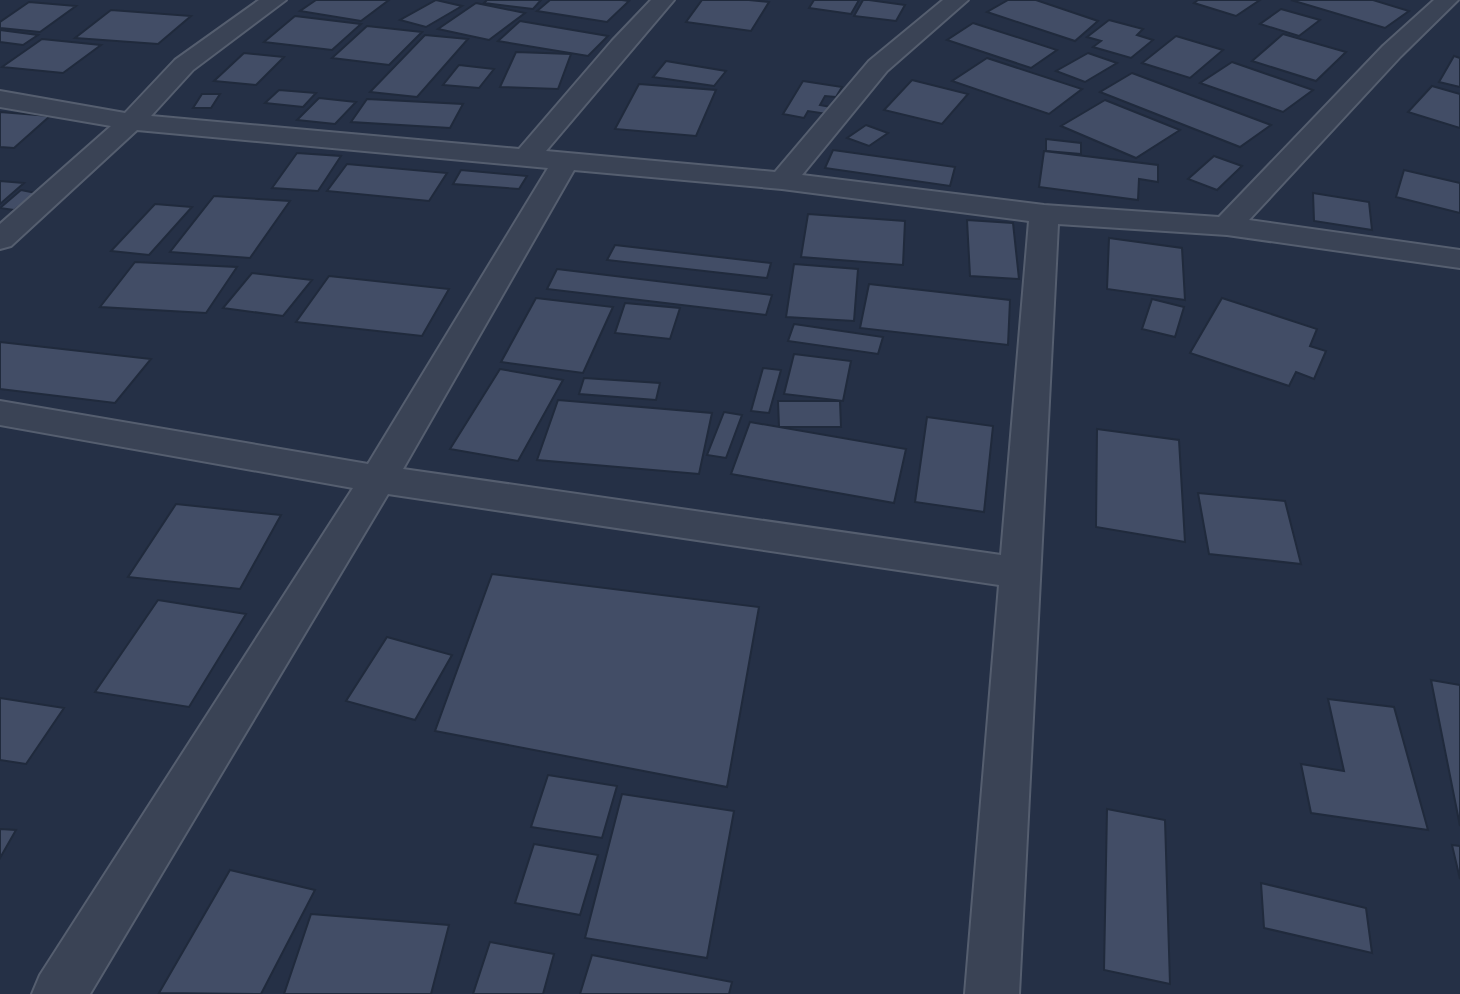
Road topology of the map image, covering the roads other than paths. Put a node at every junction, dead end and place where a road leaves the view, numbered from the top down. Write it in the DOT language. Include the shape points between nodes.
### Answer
graph roads {
  1 [pos="275,0"];
  2 [pos="663,0"];
  3 [pos="957,0"];
  4 [pos="1447,0"];
  5 [pos="0,99"];
  6 [pos="131,122"];
  7 [pos="526,158"];
  8 [pos="566,161"];
  9 [pos="782,181"];
  10 [pos="1044,214"];
  11 [pos="1227,226"];
  12 [pos="0,240"];
  13 [pos="1460,259"];
  14 [pos="0,413"];
  15 [pos="377,479"];
  16 [pos="1020,573"];
  17 [pos="59,994"];
  18 [pos="992,994"];
  1 -- 6 [label="street" via="184,65"];
  2 -- 7 [label="street"];
  3 -- 9 [label="street" via="878,65"];
  4 -- 11 [label="street" via="1391,51"];
  5 -- 6 [label="street"];
  6 -- 7 [label="street"];
  6 -- 12 [label="street"];
  7 -- 8 [label="street"];
  8 -- 9 [label="street"];
  8 -- 15 [label="street"];
  9 -- 10 [label="street"];
  10 -- 11 [label="street"];
  10 -- 16 [label="street"];
  11 -- 13 [label="street"];
  14 -- 15 [label="street"];
  15 -- 16 [label="street"];
  15 -- 17 [label="street"];
  16 -- 18 [label="street"];
}
